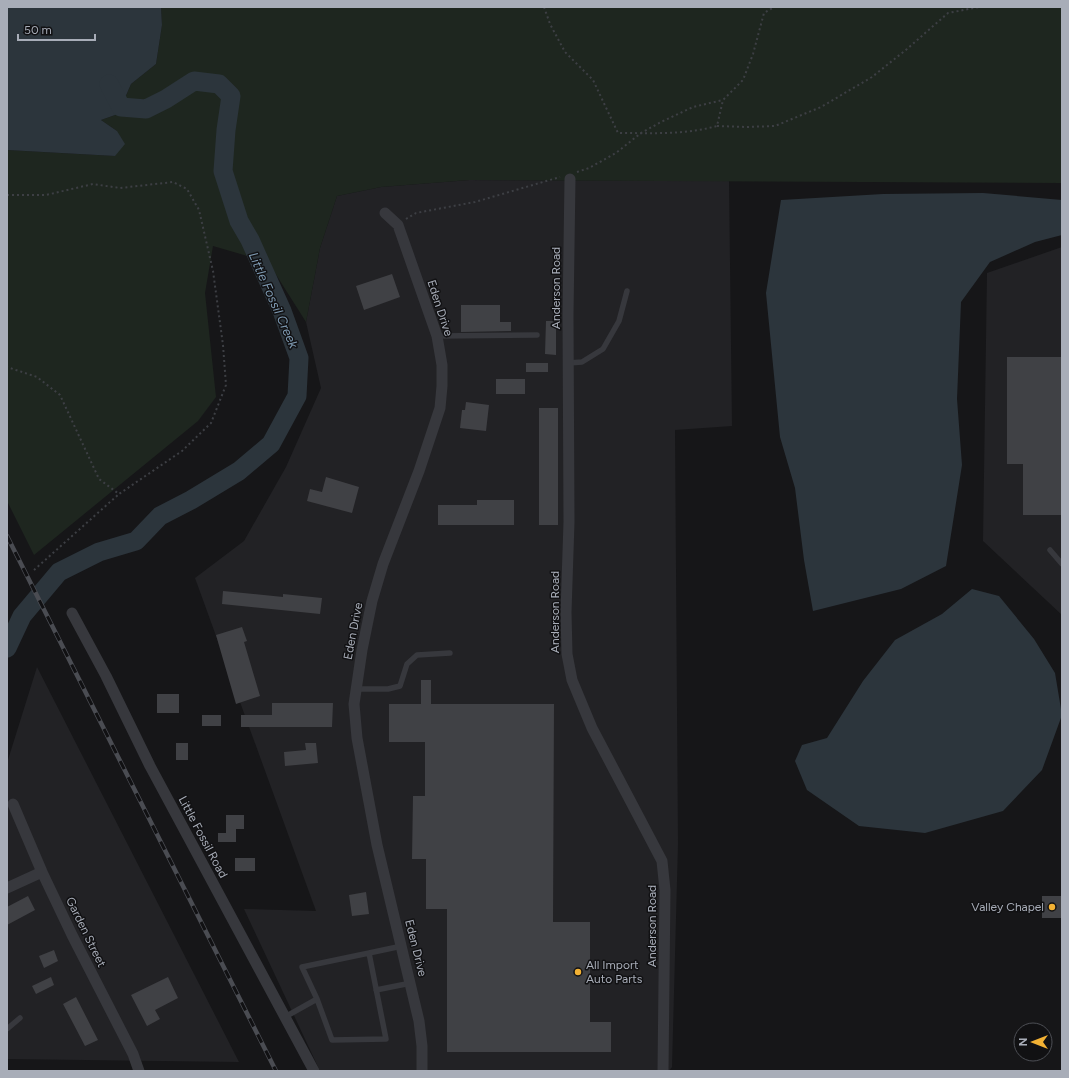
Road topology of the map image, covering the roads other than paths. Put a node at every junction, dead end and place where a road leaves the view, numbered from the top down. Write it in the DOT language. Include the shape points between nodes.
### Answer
graph roads {
  1 [pos="570,176"];
  2 [pos="385,213"];
  3 [pos="627,290"];
  4 [pos="537,335"];
  5 [pos="437,336"];
  6 [pos="568,363"];
  7 [pos="1050,550"];
  8 [pos="1062,564"];
  9 [pos="72,613"];
  10 [pos="450,653"];
  11 [pos="356,689"];
  12 [pos="13,804"];
  13 [pos="42,872"];
  14 [pos="7,888"];
  15 [pos="402,946"];
  16 [pos="369,954"];
  17 [pos="411,983"];
  18 [pos="376,990"];
  19 [pos="317,999"];
  20 [pos="285,1017"];
  21 [pos="20,1018"];
  22 [pos="7,1029"];
  23 [pos="139,1071"];
  24 [pos="314,1071"];
  25 [pos="422,1071"];
  26 [pos="663,1071"];
  1 -- 6 [label="street, Anderson Road"];
  2 -- 5 [label="street, Eden Drive" via="398,225"];
  3 -- 6 [label="lane" via="619,321 603,349 582,362"];
  4 -- 5 [label="lane"];
  5 -- 11 [label="street, Eden Drive" via="442,365 440,408 383,564 372,601"];
  6 -- 26 [label="street, Anderson Road" via="567,654 572,680 592,728 662,861 666,890"];
  7 -- 8 [label="lane"];
  9 -- 20 [label="street, Little Fossil Road" via="150,766"];
  10 -- 11 [label="lane" via="417,655 407,664 400,686 388,689"];
  11 -- 15 [label="street, Eden Drive" via="354,704 357,738 377,845"];
  12 -- 13 [label="street, Garden Street"];
  13 -- 14 [label="street"];
  13 -- 23 [label="street, Garden Street" via="133,1054"];
  15 -- 16 [label="lane"];
  15 -- 17 [label="street, Eden Drive"];
  16 -- 18 [label="lane"];
  16 -- 19 [label="lane" via="302,966"];
  17 -- 18 [label="lane"];
  17 -- 25 [label="street, Eden Drive" via="419,1021"];
  18 -- 19 [label="lane" via="386,1039 332,1040"];
  19 -- 20 [label="lane"];
  20 -- 24 [label="street, Little Fossil Road"];
  21 -- 22 [label="lane"];
}
